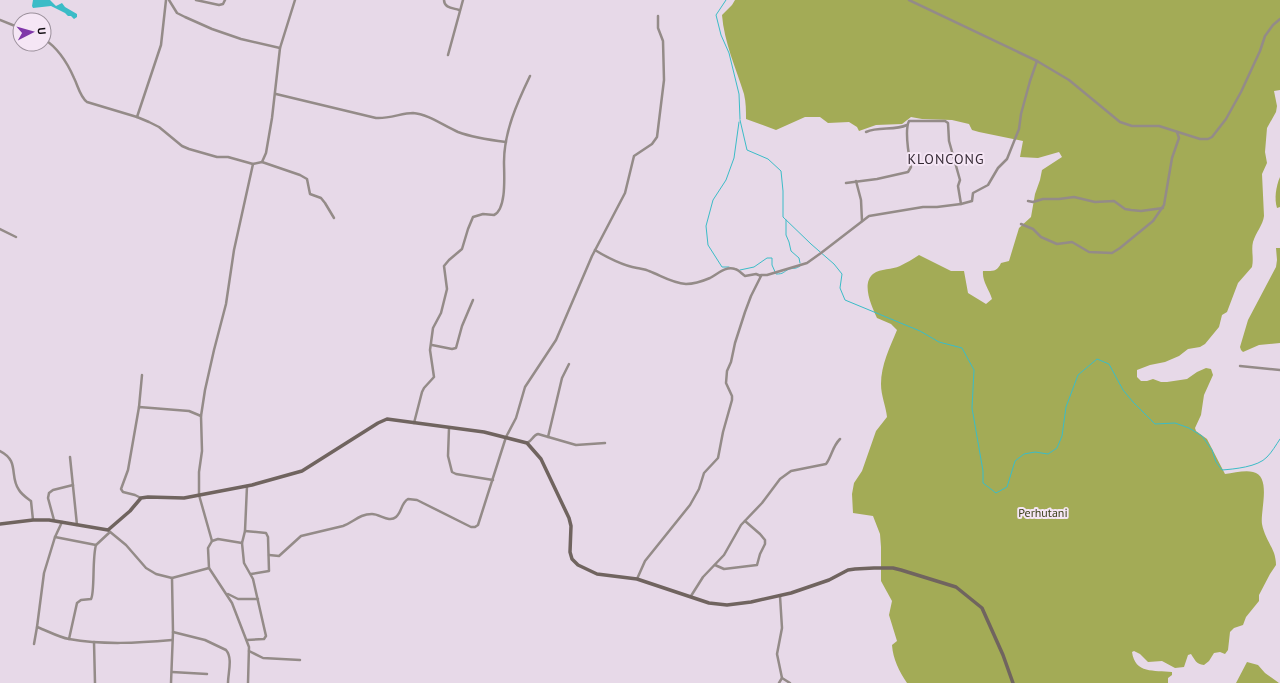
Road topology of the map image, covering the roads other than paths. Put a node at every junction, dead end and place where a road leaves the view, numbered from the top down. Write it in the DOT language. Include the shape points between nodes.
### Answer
graph roads {
  1 [pos="166,0"];
  2 [pos="169,0"];
  3 [pos="196,0"];
  4 [pos="225,0"];
  5 [pos="295,0"];
  6 [pos="444,0"];
  7 [pos="463,0"];
  8 [pos="909,0"];
  9 [pos="459,10"];
  10 [pos="658,16"];
  11 [pos="1280,19"];
  12 [pos="0,20"];
  13 [pos="12,25"];
  14 [pos="52,45"];
  15 [pos="280,48"];
  16 [pos="448,55"];
  17 [pos="1037,61"];
  18 [pos="530,76"];
  19 [pos="276,94"];
  20 [pos="138,117"];
  21 [pos="907,125"];
  22 [pos="866,132"];
  23 [pos="1178,132"];
  24 [pos="506,142"];
  25 [pos="262,162"];
  26 [pos="253,164"];
  27 [pos="856,181"];
  28 [pos="846,183"];
  29 [pos="1028,202"];
  30 [pos="961,204"];
  31 [pos="1163,208"];
  32 [pos="334,218"];
  33 [pos="862,221"];
  34 [pos="1021,224"];
  35 [pos="0,229"];
  36 [pos="16,237"];
  37 [pos="594,250"];
  38 [pos="761,275"];
  39 [pos="473,300"];
  40 [pos="432,344"];
  41 [pos="569,364"];
  42 [pos="1240,366"];
  43 [pos="1280,370"];
  44 [pos="142,375"];
  45 [pos="139,407"];
  46 [pos="201,416"];
  47 [pos="414,423"];
  48 [pos="449,428"];
  49 [pos="506,437"];
  50 [pos="548,437"];
  51 [pos="840,438"];
  52 [pos="527,443"];
  53 [pos="605,443"];
  54 [pos="0,450"];
  55 [pos="70,457"];
  56 [pos="493,480"];
  57 [pos="73,485"];
  58 [pos="247,486"];
  59 [pos="199,494"];
  60 [pos="141,498"];
  61 [pos="33,520"];
  62 [pos="54,521"];
  63 [pos="745,521"];
  64 [pos="62,522"];
  65 [pos="0,524"];
  66 [pos="77,525"];
  67 [pos="245,530"];
  68 [pos="109,531"];
  69 [pos="56,537"];
  70 [pos="212,541"];
  71 [pos="242,543"];
  72 [pos="96,545"];
  73 [pos="269,555"];
  74 [pos="715,565"];
  75 [pos="209,568"];
  76 [pos="251,574"];
  77 [pos="172,578"];
  78 [pos="637,580"];
  79 [pos="226,593"];
  80 [pos="691,596"];
  81 [pos="780,596"];
  82 [pos="258,598"];
  83 [pos="37,627"];
  84 [pos="173,632"];
  85 [pos="69,639"];
  86 [pos="172,640"];
  87 [pos="246,640"];
  88 [pos="94,642"];
  89 [pos="34,644"];
  90 [pos="249,651"];
  91 [pos="300,660"];
  92 [pos="172,672"];
  93 [pos="207,674"];
  94 [pos="782,678"];
  95 [pos="95,683"];
  96 [pos="171,683"];
  97 [pos="228,683"];
  98 [pos="248,683"];
  99 [pos="779,683"];
  100 [pos="790,683"];
  101 [pos="1013,683"];
  1 -- 20 [label="street" via="161,45"];
  2 -- 15 [label="street" via="176,13 212,29"];
  3 -- 4 [label="street" via="219,5"];
  5 -- 15 [label="street"];
  6 -- 9 [label="street" via="447,7"];
  7 -- 9 [label="street"];
  8 -- 17 [label="street"];
  9 -- 16 [label="street"];
  10 -- 37 [label="street" via="658,28 663,41 664,80 658,134 654,141 634,156 625,193"];
  11 -- 23 [label="street" via="1266,34 1241,92 1217,132 1211,138 1205,139"];
  12 -- 13 [label="street"];
  14 -- 20 [label="street" via="58,49 84,100"];
  15 -- 19 [label="street"];
  17 -- 23 [label="street" via="1069,80 1120,122 1132,126 1159,126"];
  17 -- 30 [label="street" via="1019,129 1007,160 998,168 988,185 972,193 972,201"];
  18 -- 24 [label="street" via="514,111"];
  19 -- 24 [label="street" via="376,118 412,113 474,137"];
  19 -- 25 [label="street" via="269,141"];
  20 -- 26 [label="street" via="159,127 184,147"];
  21 -- 22 [label="street" via="898,128 876,128"];
  21 -- 27 [label="street" via="910,170 882,178"];
  21 -- 30 [label="street" via="910,120 948,123 949,141 960,180 958,186"];
  23 -- 31 [label="street" via="1179,138 1172,154"];
  24 -- 40 [label="street" via="504,187 499,208 495,214 473,217 462,249 444,266 446,293 440,316 433,328"];
  25 -- 26 [label="street"];
  25 -- 32 [label="street" via="300,174 307,179 310,194 325,202"];
  26 -- 46 [label="street"];
  27 -- 28 [label="street"];
  27 -- 33 [label="street" via="861,200"];
  29 -- 31 [label="street" via="1074,197 1096,202 1114,201 1131,210"];
  30 -- 33 [label="street" via="873,214"];
  31 -- 34 [label="street" via="1136,236 1111,253 1089,252 1072,242 1057,244"];
  33 -- 38 [label="street" via="807,263"];
  35 -- 36 [label="street"];
  37 -- 38 [label="street" via="679,283 696,283 712,277 721,270 731,269 736,269 745,276"];
  37 -- 49 [label="street" via="556,340 526,384 516,418"];
  38 -- 78 [label="street" via="745,312 727,371 726,383 732,400 718,458 704,473 690,505 645,561"];
  39 -- 40 [label="street" via="456,348"];
  40 -- 47 [label="street" via="430,352 434,377 422,392"];
  41 -- 50 [label="street" via="562,378"];
  42 -- 43 [label="street"];
  44 -- 45 [label="street"];
  45 -- 46 [label="street" via="189,411"];
  45 -- 60 [label="street" via="128,470 121,489"];
  46 -- 59 [label="street"];
  47 -- 48 [label="street"];
  47 -- 58 [label="street" via="383,420 307,469"];
  48 -- 49 [label="street"];
  48 -- 56 [label="street" via="448,456 452,472"];
  49 -- 52 [label="street"];
  49 -- 56 [label="street"];
  50 -- 52 [label="street" via="536,434"];
  50 -- 53 [label="street" via="576,446"];
  51 -- 63 [label="street" via="826,464 791,471 783,476"];
  52 -- 78 [label="street" via="541,459 569,518 571,556 575,562 597,574"];
  54 -- 61 [label="street" via="11,461 18,490 31,501"];
  55 -- 57 [label="street"];
  56 -- 73 [label="street" via="477,526 471,526 417,500 408,499 395,518 386,519 375,514 362,515 349,524 301,536 279,556"];
  57 -- 62 [label="street" via="49,493"];
  57 -- 66 [label="street"];
  58 -- 59 [label="street"];
  58 -- 67 [label="street"];
  59 -- 60 [label="street" via="180,498"];
  59 -- 70 [label="street"];
  60 -- 68 [label="street"];
  61 -- 62 [label="street"];
  61 -- 65 [label="street"];
  62 -- 64 [label="street"];
  63 -- 74 [label="street"];
  63 -- 74 [label="street" via="764,540 765,544 757,565 724,570"];
  64 -- 66 [label="street"];
  64 -- 69 [label="street"];
  66 -- 68 [label="street"];
  67 -- 71 [label="street"];
  67 -- 73 [label="street" via="267,534"];
  68 -- 72 [label="street"];
  68 -- 77 [label="street" via="126,545 146,568 156,574"];
  69 -- 72 [label="street"];
  69 -- 83 [label="street" via="44,573"];
  70 -- 71 [label="street" via="218,539"];
  70 -- 75 [label="street" via="208,548"];
  71 -- 76 [label="street" via="244,563"];
  72 -- 85 [label="street" via="93,596 77,603"];
  73 -- 76 [label="street" via="269,571"];
  74 -- 80 [label="street"];
  75 -- 77 [label="street"];
  75 -- 79 [label="street"];
  76 -- 82 [label="street"];
  77 -- 84 [label="street"];
  78 -- 80 [label="street"];
  79 -- 82 [label="street" via="238,598"];
  79 -- 87 [label="street"];
  80 -- 81 [label="street" via="709,603 727,605"];
  81 -- 94 [label="street" via="782,628 777,654"];
  81 -- 101 [label="street" via="829,580 848,570 862,568 897,569 952,586 982,608"];
  82 -- 87 [label="street" via="266,638"];
  83 -- 85 [label="street"];
  83 -- 89 [label="street"];
  84 -- 86 [label="street"];
  84 -- 97 [label="street" via="205,640 226,650 230,659"];
  85 -- 88 [label="street"];
  86 -- 88 [label="street"];
  86 -- 92 [label="street"];
  87 -- 90 [label="street"];
  88 -- 95 [label="street"];
  90 -- 91 [label="street" via="263,658"];
  90 -- 98 [label="street"];
  92 -- 93 [label="street"];
  92 -- 96 [label="street"];
  94 -- 99 [label="street"];
  94 -- 100 [label="street"];
}
